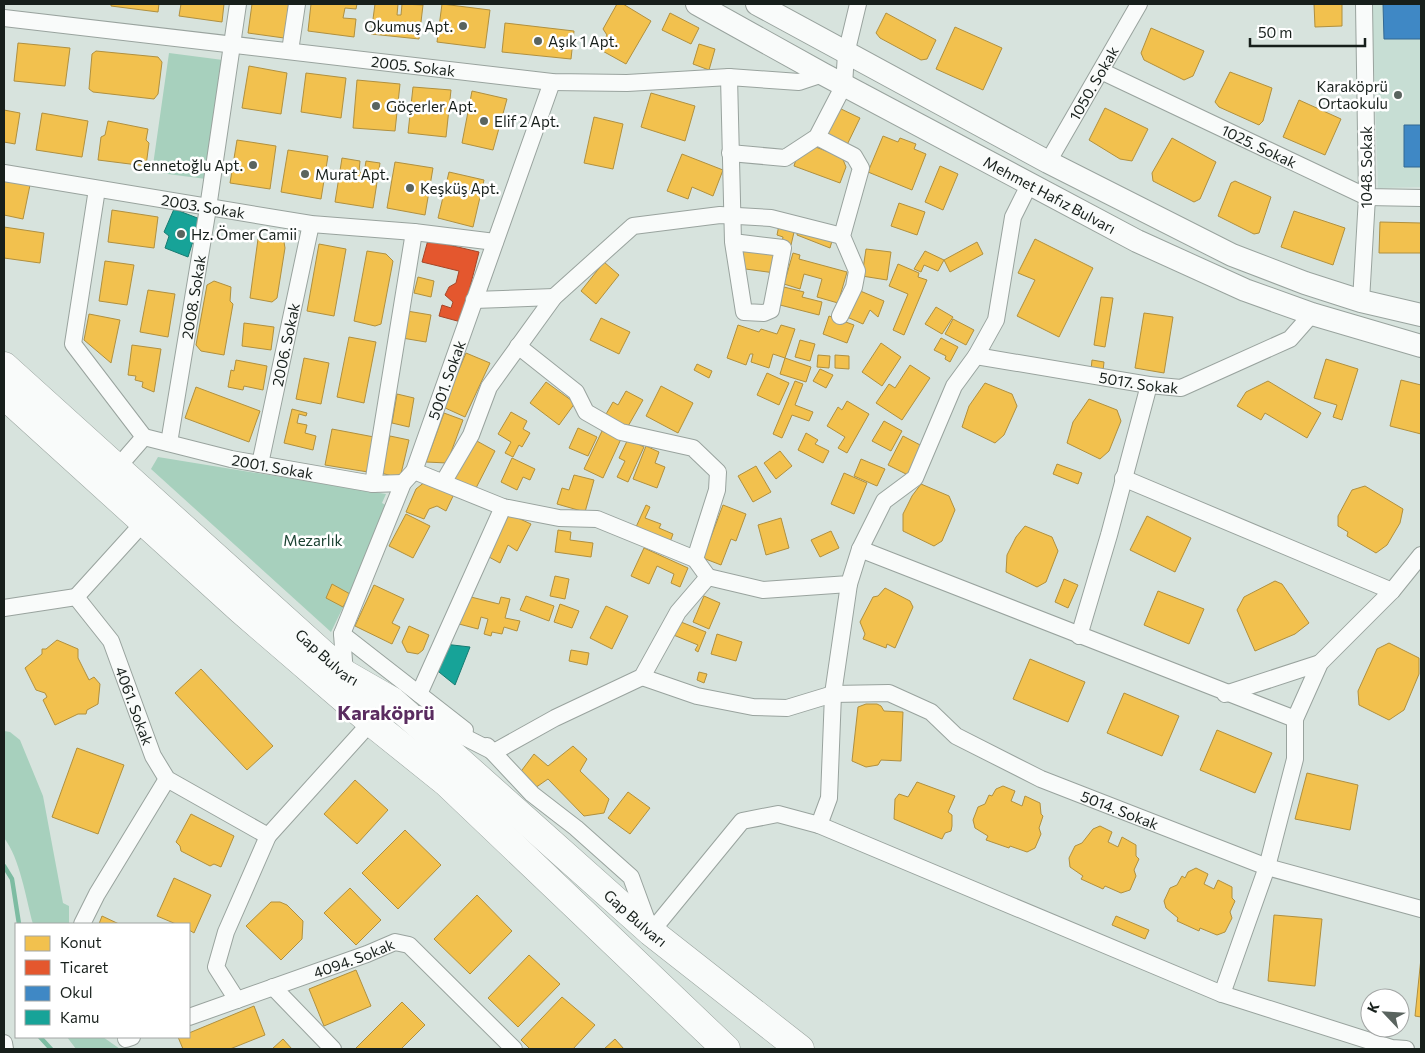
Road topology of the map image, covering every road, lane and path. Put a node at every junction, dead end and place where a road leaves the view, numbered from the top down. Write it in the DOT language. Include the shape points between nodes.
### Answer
graph roads {
  1 [pos="238,4"];
  2 [pos="297,4"];
  3 [pos="697,4"];
  4 [pos="757,4"];
  5 [pos="858,4"];
  6 [pos="1139,4"];
  7 [pos="1364,4"];
  8 [pos="4,18"];
  9 [pos="233,44"];
  10 [pos="290,50"];
  11 [pos="846,54"];
  12 [pos="1101,71"];
  13 [pos="823,74"];
  14 [pos="729,77"];
  15 [pos="552,82"];
  16 [pos="844,85"];
  17 [pos="816,137"];
  18 [pos="730,153"];
  19 [pos="1048,162"];
  20 [pos="4,173"];
  21 [pos="1029,185"];
  22 [pos="97,189"];
  23 [pos="1367,197"];
  24 [pos="1421,198"];
  25 [pos="208,208"];
  26 [pos="734,216"];
  27 [pos="311,224"];
  28 [pos="414,232"];
  29 [pos="842,236"];
  30 [pos="495,242"];
  31 [pos="733,242"];
  32 [pos="554,297"];
  33 [pos="474,300"];
  34 [pos="1361,301"];
  35 [pos="1312,314"];
  36 [pos="1421,315"];
  37 [pos="840,316"];
  38 [pos="518,346"];
  39 [pos="1421,346"];
  40 [pos="976,356"];
  41 [pos="4,366"];
  42 [pos="1149,386"];
  43 [pos="4,396"];
  44 [pos="16,416"];
  45 [pos="144,437"];
  46 [pos="169,443"];
  47 [pos="260,464"];
  48 [pos="116,468"];
  49 [pos="409,477"];
  50 [pos="1123,478"];
  51 [pos="444,481"];
  52 [pos="372,484"];
  53 [pos="504,507"];
  54 [pos="144,522"];
  55 [pos="860,549"];
  56 [pos="1421,555"];
  57 [pos="695,559"];
  58 [pos="708,577"];
  59 [pos="849,584"];
  60 [pos="1392,591"];
  61 [pos="76,597"];
  62 [pos="4,608"];
  63 [pos="342,634"];
  64 [pos="1079,636"];
  65 [pos="1320,663"];
  66 [pos="345,674"];
  67 [pos="642,677"];
  68 [pos="419,694"];
  69 [pos="833,694"];
  70 [pos="1225,694"];
  71 [pos="392,701"];
  72 [pos="1295,719"];
  73 [pos="371,722"];
  74 [pos="494,752"];
  75 [pos="167,779"];
  76 [pos="820,825"];
  77 [pos="268,836"];
  78 [pos="1267,867"];
  79 [pos="1421,908"];
  80 [pos="82,923"];
  81 [pos="651,932"];
  82 [pos="273,987"];
  83 [pos="1222,994"];
  84 [pos="236,1000"];
  85 [pos="190,1017"];
  86 [pos="4,1043"];
  87 [pos="5,1049"];
  88 [pos="333,1049"];
  89 [pos="514,1049"];
  90 [pos="726,1049"];
  91 [pos="800,1049"];
  92 [pos="1406,1049"];
  1 -- 9 [label="street, 2008. Sokak"];
  2 -- 10 [label="street"];
  3 -- 13 [label="main road, Mehmet Hafız Bulvarı"];
  4 -- 11 [label="main road, Mehmet Hafız Bulvarı"];
  5 -- 11 [label="street"];
  6 -- 12 [label="street, 1050. Sokak"];
  7 -- 23 [label="street, 1048. Sokak"];
  8 -- 9 [label="street, 2005. Sokak"];
  9 -- 10 [label="street, 2005. Sokak"];
  9 -- 25 [label="street, 2008. Sokak"];
  10 -- 15 [label="street, 2005. Sokak"];
  11 -- 16 [label="street"];
  11 -- 19 [label="main road, Mehmet Hafız Bulvarı"];
  12 -- 19 [label="street, 1050. Sokak"];
  12 -- 23 [label="street, 1025. Sokak"];
  13 -- 14 [label="street, 2005. Sokak" via="799,82"];
  13 -- 16 [label="main road, Mehmet Hafız Bulvarı"];
  14 -- 15 [label="street, 2005. Sokak" via="627,83"];
  14 -- 18 [label="street"];
  15 -- 30 [label="street, 5001. Sokak"];
  16 -- 17 [label="street"];
  16 -- 21 [label="main road, Mehmet Hafız Bulvarı"];
  17 -- 18 [label="street" via="785,158"];
  17 -- 29 [label="street" via="854,156 861,168"];
  18 -- 26 [label="street"];
  19 -- 34 [label="main road, Mehmet Hafız Bulvarı" via="1232,255"];
  20 -- 22 [label="street, 2003. Sokak"];
  21 -- 35 [label="main road, Mehmet Hafız Bulvarı" via="1137,241 1245,290"];
  21 -- 40 [label="street" via="1013,217 996,320"];
  22 -- 25 [label="street, 2003. Sokak"];
  22 -- 45 [label="street" via="73,344"];
  23 -- 24 [label="street, 1025. Sokak"];
  23 -- 34 [label="street, 1048. Sokak"];
  25 -- 27 [label="street, 2003. Sokak"];
  25 -- 46 [label="street, 2008. Sokak"];
  26 -- 29 [label="street" via="770,218"];
  26 -- 31 [label="street"];
  26 -- 32 [label="street" via="633,226"];
  27 -- 28 [label="street, 2003. Sokak"];
  27 -- 47 [label="street, 2006. Sokak"];
  28 -- 30 [label="street, 2003. Sokak"];
  28 -- 52 [label="street"];
  29 -- 37 [label="street" via="857,271 854,287"];
  30 -- 33 [label="street, 5001. Sokak"];
  31 -- 31 [label="street" via="744,312 764,313 770,310 782,248"];
  32 -- 33 [label="street"];
  32 -- 38 [label="street"];
  33 -- 49 [label="street, 5001. Sokak"];
  34 -- 36 [label="main road, Mehmet Hafız Bulvarı"];
  35 -- 39 [label="main road, Mehmet Hafız Bulvarı"];
  35 -- 42 [label="street, 5017. Sokak" via="1290,339 1181,388"];
  38 -- 51 [label="street" via="490,387 471,435"];
  38 -- 57 [label="street" via="576,392 586,412 621,432 693,448 718,472 717,490"];
  40 -- 42 [label="street, 5017. Sokak"];
  40 -- 55 [label="street" via="954,386 914,478 884,501"];
  41 -- 48 [label="highway, Gap Bulvarı"];
  42 -- 50 [label="street"];
  43 -- 44 [label="highway, Gap Bulvarı"];
  44 -- 54 [label="highway, Gap Bulvarı"];
  45 -- 46 [label="street, 2001. Sokak"];
  45 -- 48 [label="street"];
  46 -- 47 [label="street, 2001. Sokak"];
  47 -- 52 [label="street, 2001. Sokak"];
  48 -- 66 [label="highway, Gap Bulvarı"];
  49 -- 51 [label="street"];
  49 -- 52 [label="street, 2001. Sokak"];
  49 -- 63 [label="street, 5001. Sokak"];
  50 -- 60 [label="street"];
  50 -- 64 [label="street"];
  51 -- 53 [label="street"];
  53 -- 57 [label="street" via="559,518 597,519"];
  53 -- 68 [label="street"];
  54 -- 61 [label="street"];
  54 -- 73 [label="highway, Gap Bulvarı"];
  55 -- 59 [label="street"];
  55 -- 64 [label="street"];
  56 -- 60 [label="street"];
  57 -- 58 [label="street"];
  58 -- 59 [label="street" via="763,590"];
  58 -- 67 [label="street" via="678,612"];
  59 -- 69 [label="street"];
  60 -- 65 [label="street"];
  61 -- 62 [label="street"];
  61 -- 75 [label="street, 4061. Sokak" via="112,641 153,756"];
  63 -- 66 [label="street, 5001. Sokak"];
  63 -- 68 [label="street"];
  64 -- 70 [label="street"];
  65 -- 70 [label="street"];
  65 -- 72 [label="street"];
  66 -- 71 [label="highway, Gap Bulvarı"];
  67 -- 69 [label="street, 5014. Sokak" via="697,696 753,707 787,708"];
  67 -- 74 [label="street"];
  68 -- 74 [label="street"];
  69 -- 76 [label="street" via="829,798"];
  69 -- 78 [label="street, 5014. Sokak" via="889,693 915,703 932,712 956,736 1041,779"];
  70 -- 72 [label="street"];
  71 -- 74 [label="street"];
  71 -- 81 [label="highway, Gap Bulvarı"];
  72 -- 78 [label="street" via="1295,759"];
  73 -- 77 [label="street"];
  73 -- 90 [label="highway, Gap Bulvarı" via="447,784"];
  74 -- 81 [label="street" via="532,794 631,877"];
  75 -- 77 [label="street, 4061. Sokak"];
  75 -- 80 [label="street"];
  76 -- 81 [label="street" via="778,814 742,821"];
  76 -- 83 [label="street"];
  77 -- 84 [label="street" via="226,932 216,967"];
  78 -- 79 [label="street, 5014. Sokak"];
  78 -- 83 [label="street"];
  81 -- 91 [label="highway, Gap Bulvarı"];
  82 -- 84 [label="street, 4094. Sokak"];
  82 -- 88 [label="street"];
  82 -- 89 [label="street, 4094. Sokak" via="395,942 409,945"];
  83 -- 92 [label="street" via="1392,1048"];
  84 -- 85 [label="street, 4094. Sokak"];
  86 -- 87 [label="street"];
}
